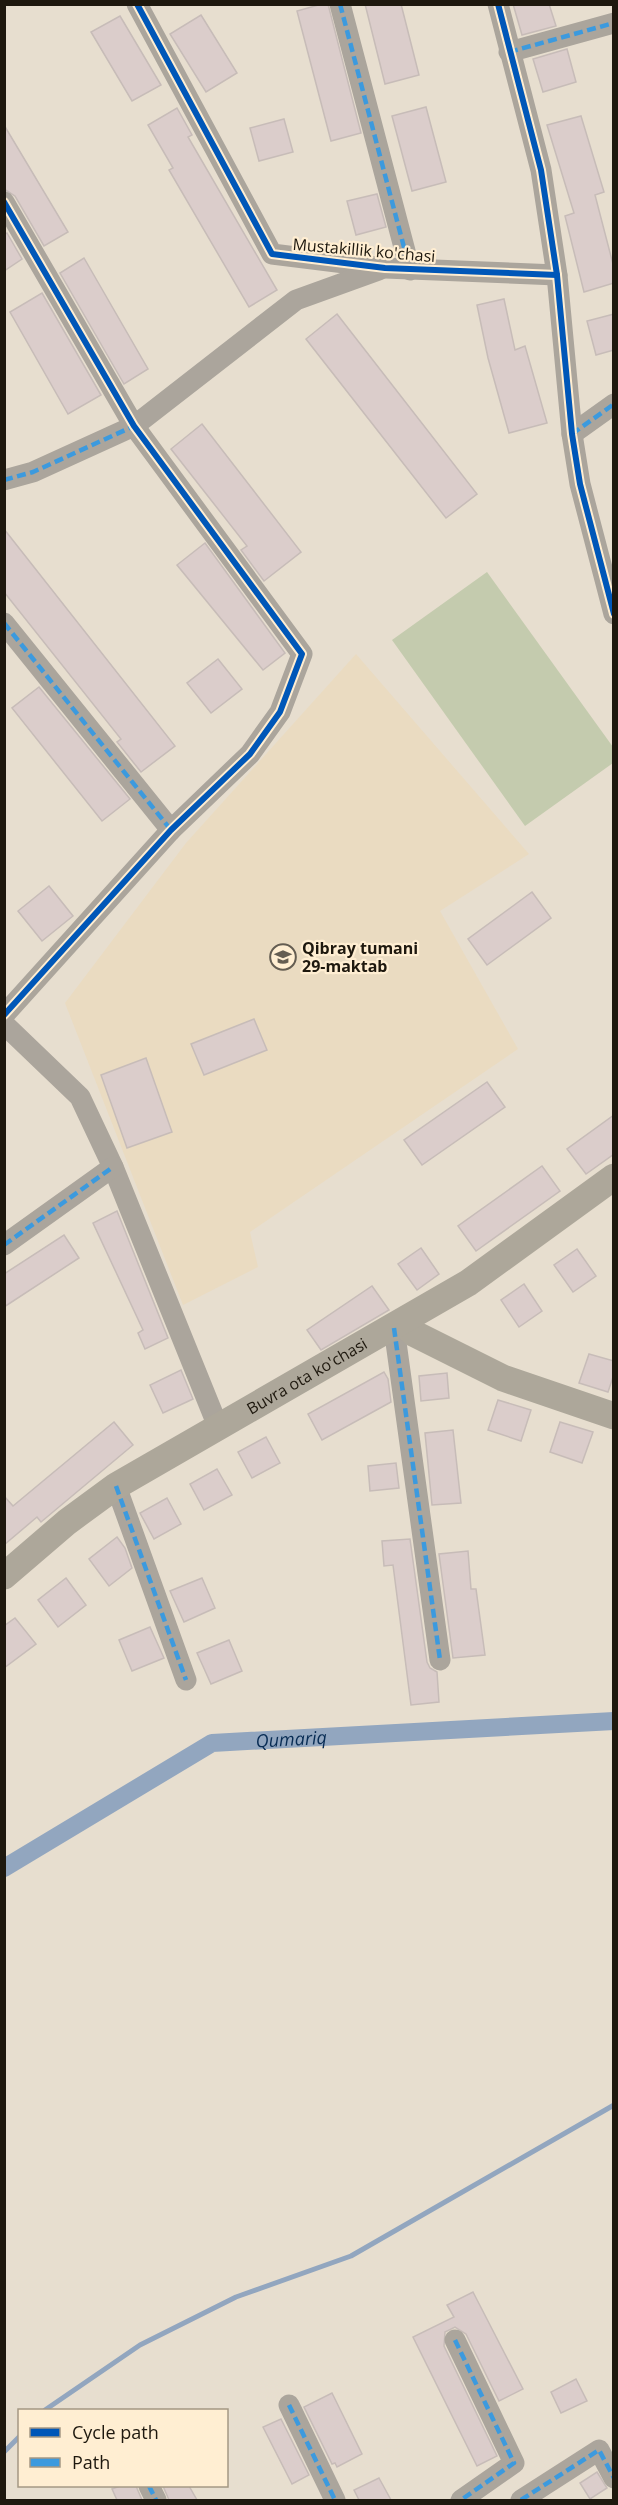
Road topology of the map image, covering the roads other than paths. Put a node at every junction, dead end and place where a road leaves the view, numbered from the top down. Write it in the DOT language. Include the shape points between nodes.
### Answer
graph roads {
  1 [pos="137,4"];
  2 [pos="340,4"];
  3 [pos="498,4"];
  4 [pos="614,23"];
  5 [pos="509,52"];
  6 [pos="4,202"];
  7 [pos="385,268"];
  8 [pos="410,270"];
  9 [pos="557,275"];
  10 [pos="614,404"];
  11 [pos="134,426"];
  12 [pos="572,434"];
  13 [pos="4,480"];
  14 [pos="614,614"];
  15 [pos="4,623"];
  16 [pos="171,830"];
  17 [pos="4,1015"];
  18 [pos="4,1024"];
  19 [pos="113,1167"];
  20 [pos="614,1178"];
  21 [pos="4,1245"];
  22 [pos="398,1325"];
  23 [pos="614,1416"];
  24 [pos="219,1429"];
  25 [pos="116,1486"];
  26 [pos="4,1576"];
  27 [pos="440,1660"];
  28 [pos="186,1680"];
  29 [pos="455,2340"];
  30 [pos="289,2405"];
  31 [pos="614,2478"];
  32 [pos="335,2500"];
  33 [pos="461,2500"];
  34 [pos="521,2500"];
  1 -- 7 [label="street, Mustakillik ko'chasi" via="272,254"];
  2 -- 8 [label="street"];
  3 -- 5 [label="street"];
  4 -- 5 [label="street"];
  5 -- 9 [label="street" via="541,171"];
  6 -- 11 [label="street"];
  7 -- 8 [label="street, Mustakillik ko'chasi"];
  7 -- 11 [label="street" via="297,300"];
  8 -- 9 [label="street, Mustakillik ko'chasi"];
  9 -- 12 [label="street"];
  10 -- 12 [label="street"];
  11 -- 13 [label="street" via="33,472"];
  11 -- 16 [label="street" via="302,654 280,712 250,754"];
  12 -- 14 [label="street" via="580,484"];
  15 -- 16 [label="street"];
  16 -- 17 [label="street"];
  18 -- 19 [label="street" via="80,1096"];
  19 -- 21 [label="street"];
  19 -- 24 [label="street"];
  20 -- 22 [label="main road, Buvra ota ko'chasi" via="468,1283"];
  22 -- 23 [label="main road" via="503,1378"];
  22 -- 24 [label="main road, Buvra ota ko'chasi"];
  22 -- 27 [label="street"];
  24 -- 25 [label="main road, Buvra ota ko'chasi"];
  25 -- 26 [label="main road, Buvra ota ko'chasi"];
  25 -- 28 [label="street"];
  29 -- 33 [label="street" via="514,2463"];
  30 -- 32 [label="street"];
  31 -- 34 [label="street" via="599,2450"];
}
